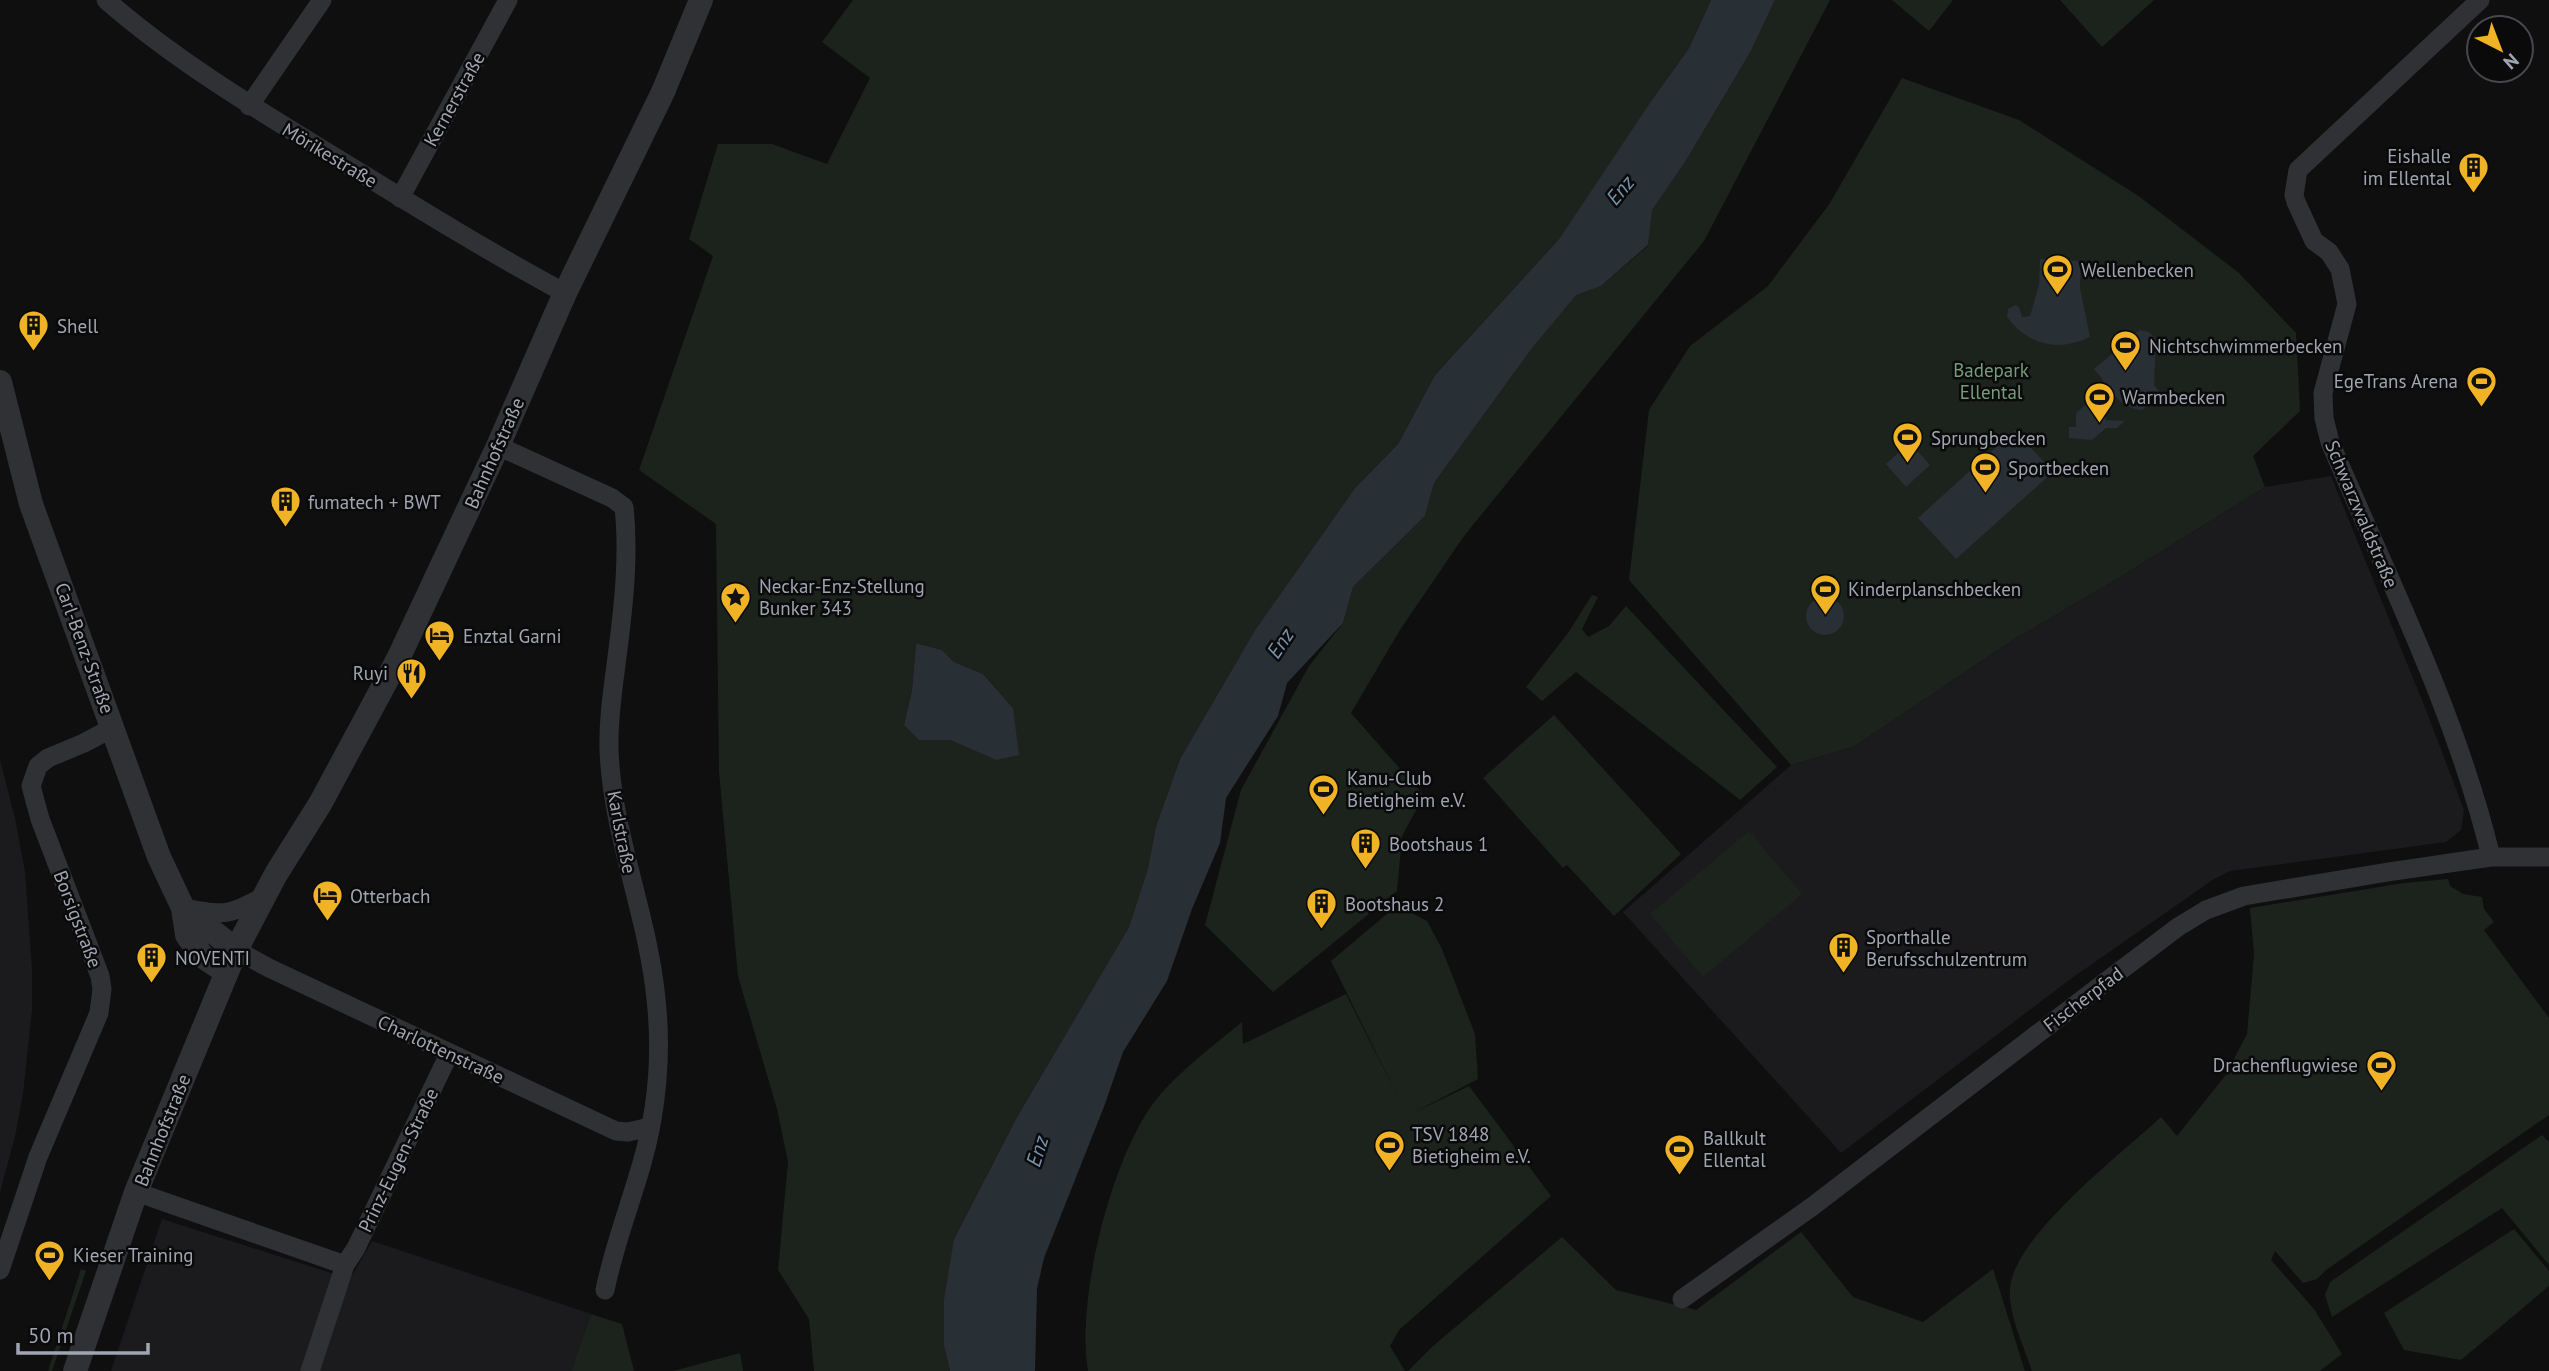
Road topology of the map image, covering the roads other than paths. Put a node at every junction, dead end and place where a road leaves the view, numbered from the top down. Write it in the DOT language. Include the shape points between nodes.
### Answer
graph roads {
  1 [pos="107,0"];
  2 [pos="322,0"];
  3 [pos="508,0"];
  4 [pos="702,0"];
  5 [pos="2480,0"];
  6 [pos="249,106"];
  7 [pos="400,198"];
  8 [pos="565,293"];
  9 [pos="0,382"];
  10 [pos="498,446"];
  11 [pos="114,727"];
  12 [pos="2491,857"];
  13 [pos="2549,857"];
  14 [pos="265,895"];
  15 [pos="183,908"];
  16 [pos="231,961"];
  17 [pos="449,1054"];
  18 [pos="650,1127"];
  19 [pos="136,1192"];
  20 [pos="345,1265"];
  21 [pos="0,1270"];
  22 [pos="605,1290"];
  23 [pos="1682,1299"];
  24 [pos="75,1371"];
  25 [pos="310,1371"];
  1 -- 6 [label="street, Mörikestraße"];
  2 -- 6 [label="street"];
  3 -- 7 [label="street, Kernerstraße"];
  4 -- 8 [label="street, Bahnhofstraße" via="663,92"];
  5 -- 12 [label="street, Schwarzwaldstraße" via="2298,170 2294,195 2314,241 2340,269 2345,287 2347,304 2323,393 2330,442 2429,669 2479,807"];
  6 -- 7 [label="street, Mörikestraße"];
  7 -- 8 [label="street, Mörikestraße"];
  8 -- 10 [label="street, Bahnhofstraße"];
  9 -- 11 [label="street, Carl-Benz-Straße" via="32,504"];
  10 -- 14 [label="street, Bahnhofstraße" via="398,659"];
  10 -- 18 [label="street, Karlstraße" via="624,507 624,593 609,750 656,1000 657,1073"];
  11 -- 15 [label="street, Carl-Benz-Straße" via="159,858"];
  11 -- 21 [label="street, Borsigstraße" via="48,758 38,766 31,786 100,976 102,1000 38,1157"];
  12 -- 13 [label="street, Fischerpfad"];
  12 -- 23 [label="street, Fischerpfad" via="2244,896 2206,910"];
  14 -- 15 [label="street" via="221,915"];
  14 -- 16 [label="street, Bahnhofstraße"];
  15 -- 16 [label="street, Carl-Benz-Straße"];
  16 -- 17 [label="street, Charlottenstraße" via="267,967"];
  16 -- 19 [label="street, Bahnhofstraße"];
  17 -- 18 [label="street, Charlottenstraße" via="617,1131"];
  17 -- 20 [label="street, Prinz-Eugen-Straße"];
  18 -- 22 [label="street, Karlstraße"];
  19 -- 20 [label="street"];
  19 -- 24 [label="street, Bahnhofstraße"];
  20 -- 25 [label="street, Prinz-Eugen-Straße"];
}
